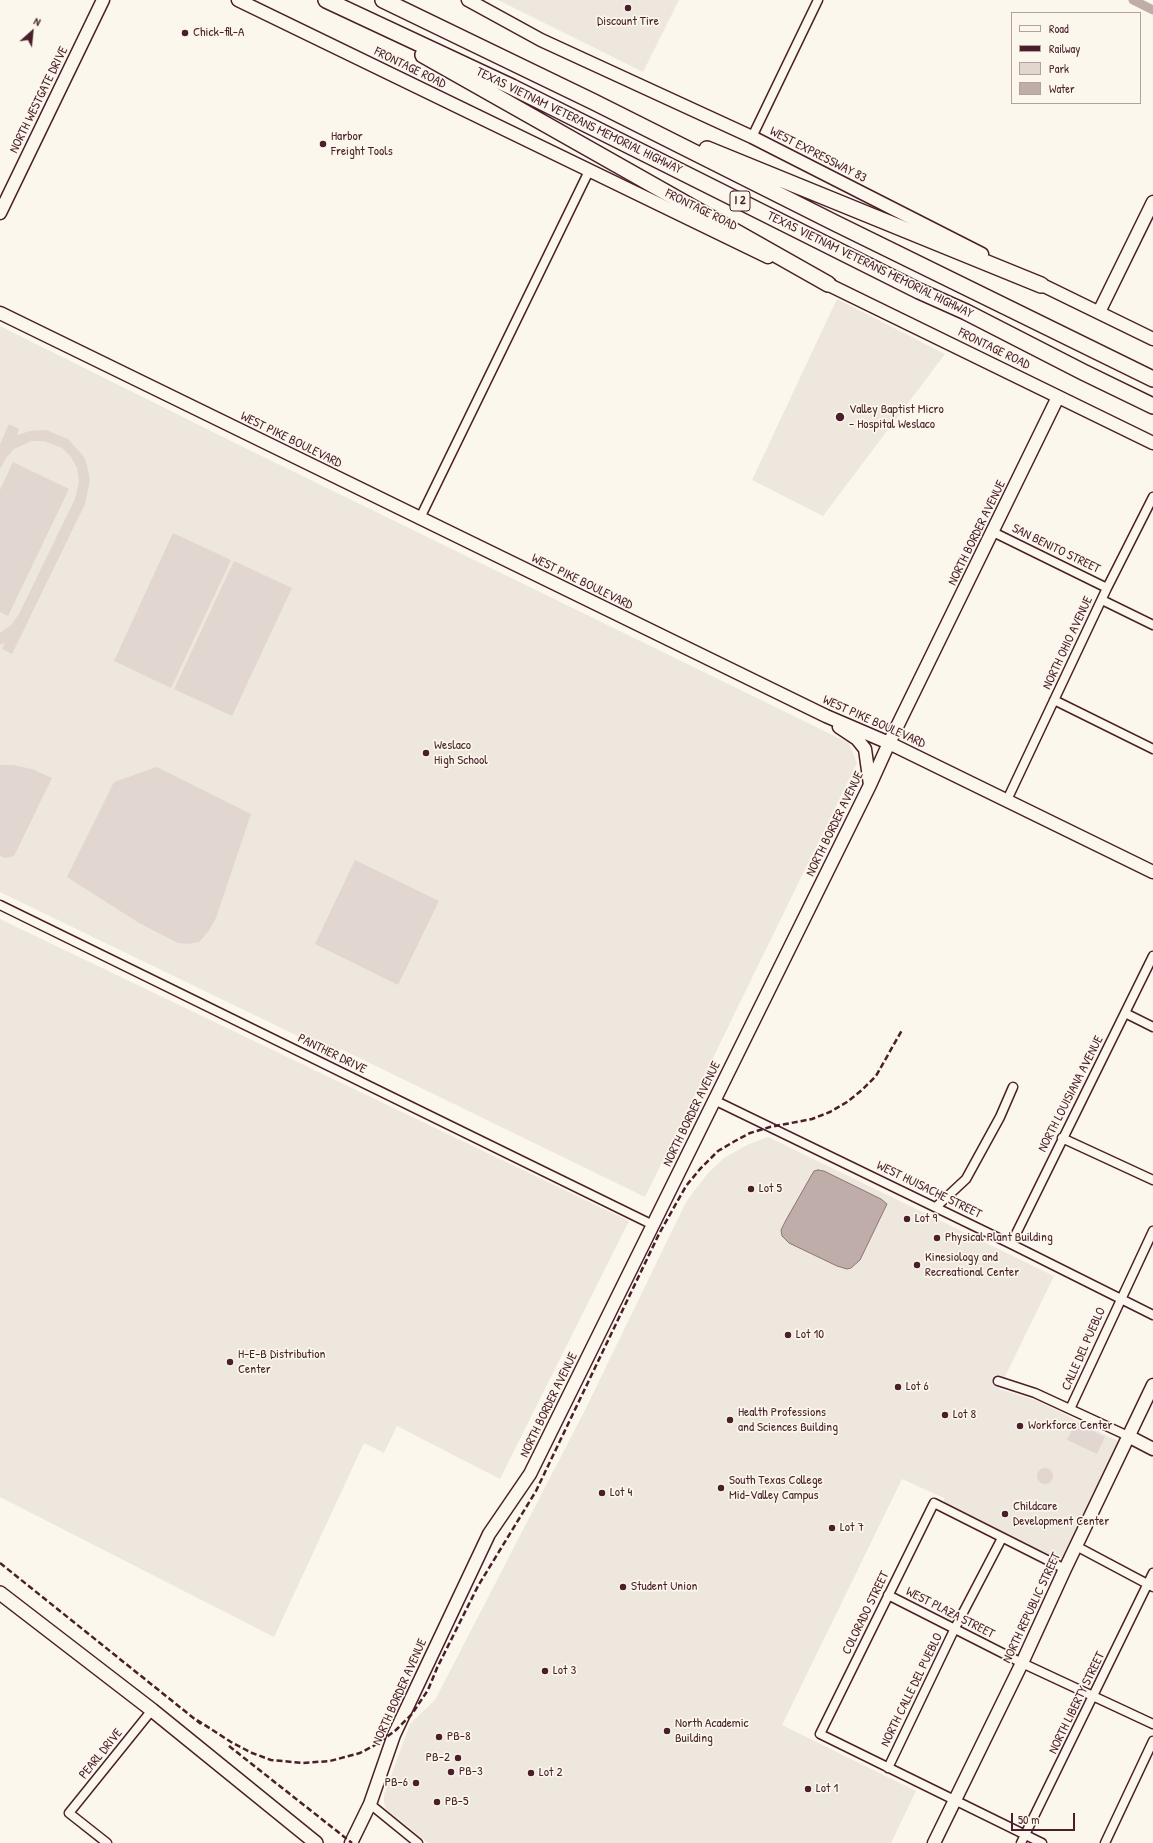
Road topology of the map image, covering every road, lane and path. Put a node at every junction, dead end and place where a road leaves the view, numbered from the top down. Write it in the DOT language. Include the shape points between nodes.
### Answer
graph roads {
  1 [pos="103,0"];
  2 [pos="238,0"];
  3 [pos="322,0"];
  4 [pos="326,0"];
  5 [pos="383,0"];
  6 [pos="468,0"];
  7 [pos="818,0"];
  8 [pos="594,102"];
  9 [pos="752,137"];
  10 [pos="589,171"];
  11 [pos="1153,202"];
  12 [pos="0,213"];
  13 [pos="828,284"];
  14 [pos="1042,285"];
  15 [pos="1099,312"];
  16 [pos="0,313"];
  17 [pos="1153,339"];
  18 [pos="1153,379"];
  19 [pos="1058,397"];
  20 [pos="1153,406"];
  21 [pos="1153,443"];
  22 [pos="1152,500"];
  23 [pos="420,518"];
  24 [pos="993,532"];
  25 [pos="1107,588"];
  26 [pos="1102,600"];
  27 [pos="1153,625"];
  28 [pos="1054,700"];
  29 [pos="826,716"];
  30 [pos="889,743"];
  31 [pos="1153,749"];
  32 [pos="870,785"];
  33 [pos="1008,800"];
  34 [pos="1153,872"];
  35 [pos="0,905"];
  36 [pos="1153,956"];
  37 [pos="1125,1013"];
  38 [pos="1153,1027"];
  39 [pos="1013,1087"];
  40 [pos="714,1100"];
  41 [pos="1062,1138"];
  42 [pos="1153,1180"];
  43 [pos="936,1207"];
  44 [pos="653,1225"];
  45 [pos="1153,1231"];
  46 [pos="1011,1244"];
  47 [pos="1120,1298"];
  48 [pos="1153,1315"];
  49 [pos="998,1381"];
  50 [pos="1153,1385"];
  51 [pos="1070,1409"];
  52 [pos="1128,1436"];
  53 [pos="1153,1449"];
  54 [pos="1002,1538"];
  55 [pos="1076,1546"];
  56 [pos="1065,1569"];
  57 [pos="1153,1573"];
  58 [pos="1150,1586"];
  59 [pos="0,1593"];
  60 [pos="888,1595"];
  61 [pos="955,1628"];
  62 [pos="1022,1663"];
  63 [pos="1093,1697"];
  64 [pos="152,1710"];
  65 [pos="1153,1724"];
  66 [pos="1153,1741"];
  67 [pos="888,1768"];
  68 [pos="954,1800"];
  69 [pos="370,1804"];
  70 [pos="1025,1835"];
  71 [pos="107,1843"];
  72 [pos="316,1843"];
  73 [pos="351,1843"];
  74 [pos="418,1843"];
  75 [pos="934,1843"];
  76 [pos="1021,1843"];
  77 [pos="1042,1843"];
  78 [pos="1104,1843"];
  1 -- 12 [label="street, NORTH WESTGATE DRIVE"];
  2 -- 10 [label="street, FRONTAGE ROAD"];
  3 -- 13 [label="highway"];
  4 -- 20 [label="highway, TEXAS VIETNAM VETERANS MEMORIAL HIGHWAY / I 2" via="512,87"];
  5 -- 8 [label="highway, TEXAS VIETNAM VETERANS MEMORIAL HIGHWAY / I 2"];
  6 -- 9 [label="street, WEST EXPRESSWAY 83" via="541,40"];
  7 -- 9 [label="street"];
  8 -- 14 [label="highway"];
  8 -- 18 [label="highway, TEXAS VIETNAM VETERANS MEMORIAL HIGHWAY / I 2" via="835,224"];
  9 -- 14 [label="street, WEST EXPRESSWAY 83"];
  10 -- 13 [label="street, FRONTAGE ROAD" via="728,239"];
  10 -- 23 [label="street"];
  11 -- 15 [label="street"];
  13 -- 19 [label="street, FRONTAGE ROAD"];
  14 -- 15 [label="street, WEST EXPRESSWAY 83"];
  15 -- 17 [label="street, WEST EXPRESSWAY 83"];
  16 -- 23 [label="street, WEST PIKE BOULEVARD"];
  19 -- 21 [label="street, FRONTAGE ROAD"];
  19 -- 24 [label="street, NORTH BORDER AVENUE"];
  22 -- 25 [label="street, NORTH OHIO AVENUE"];
  23 -- 29 [label="street, WEST PIKE BOULEVARD"];
  24 -- 25 [label="street, SAN BENITO STREET"];
  24 -- 30 [label="street, NORTH BORDER AVENUE"];
  25 -- 26 [label="street, NORTH OHIO AVENUE"];
  26 -- 27 [label="street"];
  26 -- 28 [label="street, NORTH OHIO AVENUE"];
  28 -- 31 [label="street"];
  28 -- 33 [label="street, NORTH OHIO AVENUE"];
  29 -- 30 [label="street, WEST PIKE BOULEVARD"];
  29 -- 32 [label="street" via="864,748"];
  30 -- 32 [label="street, NORTH BORDER AVENUE"];
  30 -- 33 [label="street, WEST PIKE BOULEVARD"];
  32 -- 40 [label="street, NORTH BORDER AVENUE"];
  33 -- 34 [label="street, WEST PIKE BOULEVARD"];
  35 -- 44 [label="street, PANTHER DRIVE"];
  36 -- 37 [label="street, NORTH LOUISIANA AVENUE"];
  37 -- 38 [label="street"];
  37 -- 41 [label="street, NORTH LOUISIANA AVENUE"];
  39 -- 43 [label="street" via="1000,1117 966,1179"];
  40 -- 43 [label="street, WEST HUISACHE STREET"];
  40 -- 44 [label="street, NORTH BORDER AVENUE"];
  41 -- 42 [label="street"];
  41 -- 46 [label="street, NORTH LOUISIANA AVENUE"];
  43 -- 46 [label="street, WEST HUISACHE STREET"];
  44 -- 69 [label="street, NORTH BORDER AVENUE" via="530,1474 489,1534 394,1735"];
  45 -- 47 [label="street, CALLE DEL PUEBLO"];
  46 -- 47 [label="street, WEST HUISACHE STREET"];
  47 -- 48 [label="street, WEST HUISACHE STREET"];
  47 -- 51 [label="street, CALLE DEL PUEBLO"];
  49 -- 51 [label="street" via="1035,1393"];
  50 -- 52 [label="street, NORTH REPUBLIC STREET"];
  51 -- 52 [label="street"];
  52 -- 53 [label="street"];
  52 -- 55 [label="street, NORTH REPUBLIC STREET"];
  54 -- 56 [label="street"];
  54 -- 60 [label="street, COLORADO STREET" via="934,1503"];
  54 -- 61 [label="street, NORTH CALLE DEL PUEBLO"];
  55 -- 56 [label="street, NORTH REPUBLIC STREET"];
  55 -- 58 [label="street"];
  56 -- 62 [label="street, NORTH REPUBLIC STREET"];
  57 -- 58 [label="street, NORTH LIBERTY STREET"];
  58 -- 63 [label="street, NORTH LIBERTY STREET"];
  59 -- 64 [label="main road"];
  60 -- 61 [label="street, WEST PLAZA STREET"];
  60 -- 67 [label="street, COLORADO STREET" via="820,1734"];
  61 -- 62 [label="street, WEST PLAZA STREET"];
  61 -- 67 [label="street, NORTH CALLE DEL PUEBLO"];
  62 -- 63 [label="street, WEST PLAZA STREET"];
  62 -- 68 [label="street, NORTH REPUBLIC STREET"];
  63 -- 65 [label="street, WEST PLAZA STREET"];
  63 -- 70 [label="street, NORTH LIBERTY STREET"];
  64 -- 71 [label="street, PEARL DRIVE" via="69,1813"];
  64 -- 72 [label="main road"];
  66 -- 78 [label="street"];
  67 -- 68 [label="street"];
  68 -- 70 [label="street"];
  68 -- 75 [label="street, NORTH REPUBLIC STREET"];
  69 -- 73 [label="street, NORTH BORDER AVENUE"];
  69 -- 74 [label="street"];
  70 -- 76 [label="street, NORTH LIBERTY STREET"];
  70 -- 77 [label="street"];
}
